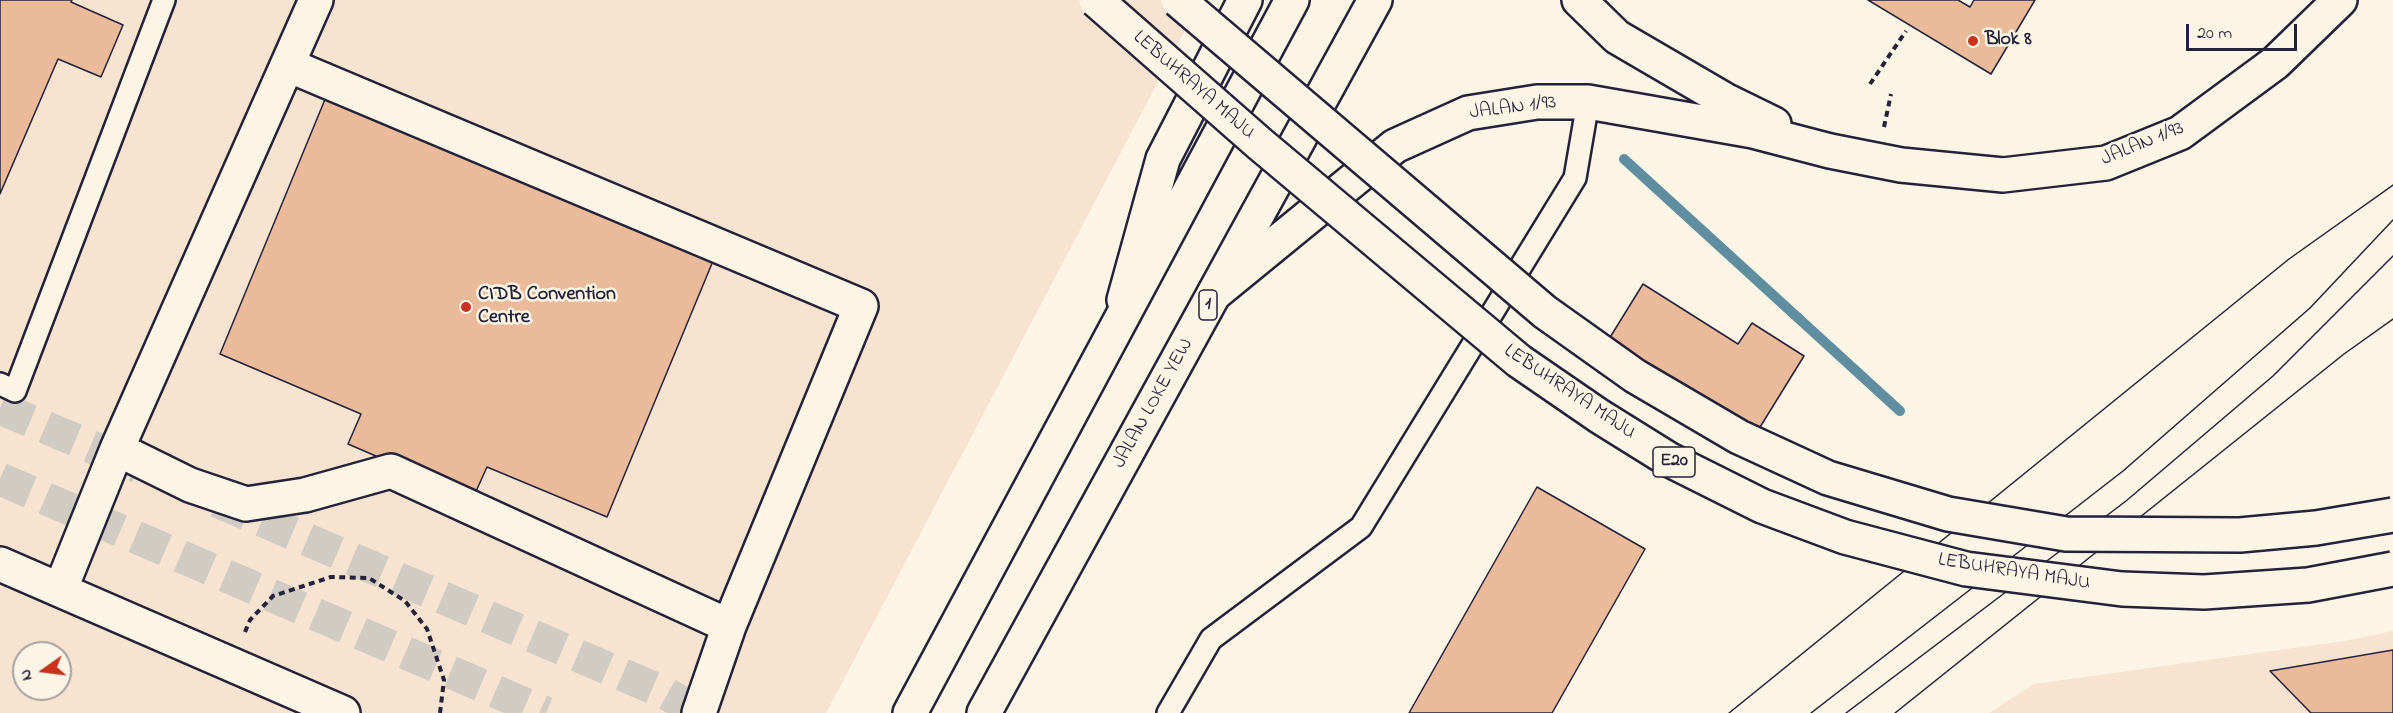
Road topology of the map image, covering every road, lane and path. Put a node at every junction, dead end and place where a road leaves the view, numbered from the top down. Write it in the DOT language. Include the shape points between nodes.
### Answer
graph roads {
  1 [pos="164,0"];
  2 [pos="316,0"];
  3 [pos="1095,0"];
  4 [pos="1178,0"];
  5 [pos="1245,0"];
  6 [pos="1292,0"];
  7 [pos="1375,0"];
  8 [pos="1579,0"];
  9 [pos="2340,0"];
  10 [pos="1906,31"];
  11 [pos="288,65"];
  12 [pos="1870,84"];
  13 [pos="1588,102"];
  14 [pos="1830,151"];
  15 [pos="1214,294"];
  16 [pos="1116,328"];
  17 [pos="0,384"];
  18 [pos="117,449"];
  19 [pos="2393,515"];
  20 [pos="0,564"];
  21 [pos="2393,569"];
  22 [pos="61,588"];
  23 [pos="729,626"];
  24 [pos="232,663"];
  25 [pos="343,713"];
  26 [pos="440,713"];
  27 [pos="699,713"];
  28 [pos="910,713"];
  29 [pos="984,713"];
  30 [pos="1168,713"];
  1 -- 17 [label="lane" via="15,391"];
  2 -- 11 [label="main road"];
  3 -- 21 [label="main road, LEBUHRAYA MAJU / E20, bridge" via="1519,361 1668,459 1762,506 1845,537 1966,569 2122,589 2204,592 2308,585"];
  4 -- 19 [label="main road, bridge" via="1545,312 1656,388 1739,437 1828,478 1948,514 2066,534 2240,535"];
  5 -- 16 [label="main road" via="1163,159"];
  6 -- 16 [label="main road"];
  7 -- 15 [label="main road, JALAN LOKE YEW / 1"];
  8 -- 14 [label="main road, JALAN 1/93" via="1617,37 1725,100"];
  9 -- 14 [label="main road, JALAN 1/93" via="2276,63 2180,133 2106,164 2003,175 1900,165"];
  10 -- 12 [label="path"];
  11 -- 18 [label="main road"];
  11 -- 23 [label="main road" via="861,306"];
  13 -- 14 [label="main road, JALAN 1/93" via="1753,131"];
  13 -- 15 [label="main road, JALAN 1/93" via="1538,102 1467,113 1395,146"];
  13 -- 30 [label="lane" via="1575,178 1361,527 1211,639"];
  15 -- 29 [label="main road, JALAN LOKE YEW / 1"];
  16 -- 28 [label="main road"];
  18 -- 22 [label="main road"];
  18 -- 23 [label="main road" via="190,485 246,504 305,495 391,471"];
  20 -- 22 [label="main road"];
  22 -- 24 [label="main road"];
  23 -- 27 [label="main road"];
  24 -- 25 [label="main road"];
  24 -- 26 [label="path" via="250,620 273,596 331,577 369,578 405,601 427,629 444,680"];
}
